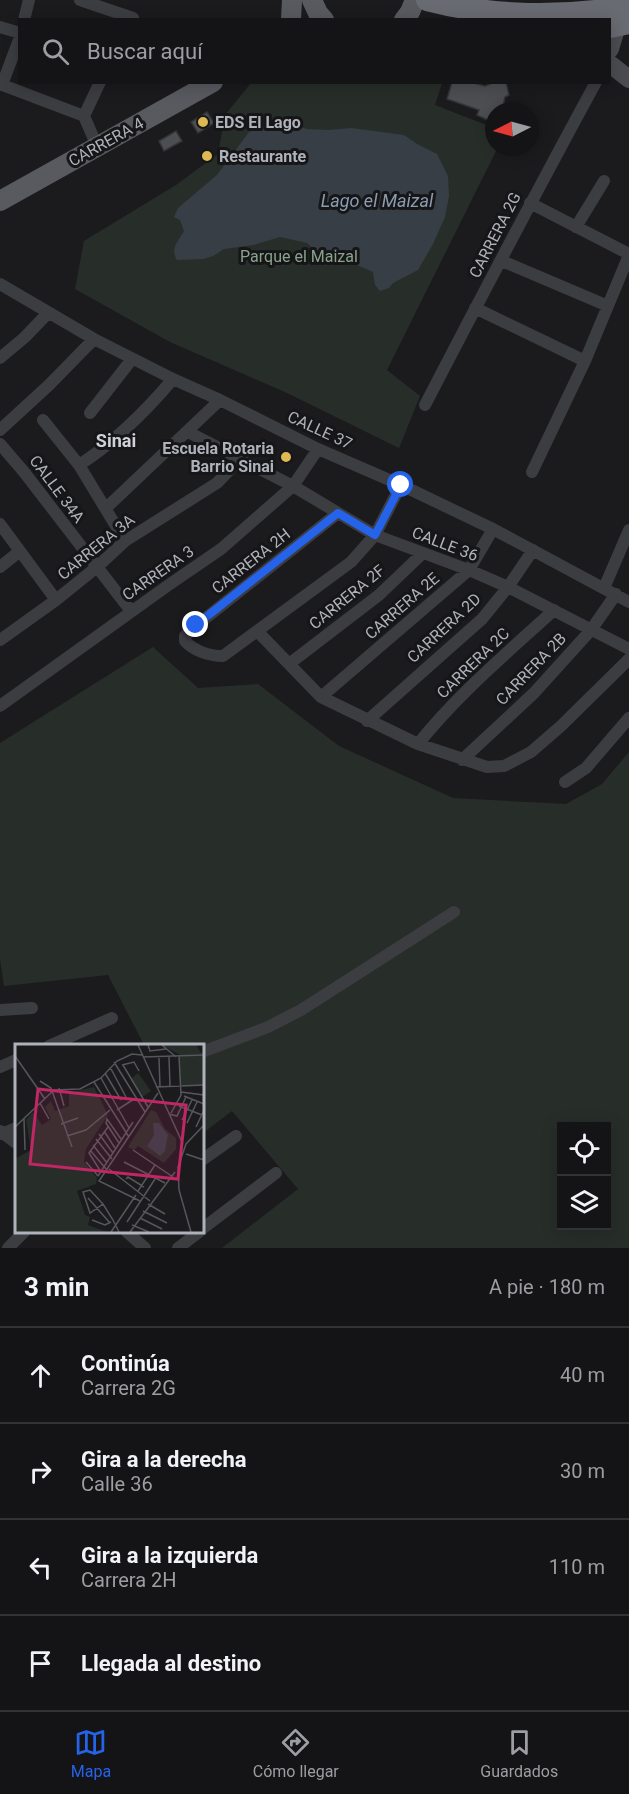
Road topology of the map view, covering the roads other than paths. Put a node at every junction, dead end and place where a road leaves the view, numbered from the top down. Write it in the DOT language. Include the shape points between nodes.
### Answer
graph roads {
  1 [pos="29,0"];
  2 [pos="80,0"];
  3 [pos="292,0"];
  4 [pos="313,1"];
  5 [pos="629,6"];
  6 [pos="417,7"];
  7 [pos="24,18"];
  8 [pos="132,18"];
  9 [pos="291,18"];
  10 [pos="303,18"];
  11 [pos="323,18"];
  12 [pos="619,26"];
  13 [pos="0,27"];
  14 [pos="18,34"];
  15 [pos="18,40"];
  16 [pos="611,44"];
  17 [pos="611,66"];
  18 [pos="629,79"];
  19 [pos="1,84"];
  20 [pos="99,84"];
  21 [pos="209,84"];
  22 [pos="595,84"];
  23 [pos="84,116"];
  24 [pos="97,146"];
  25 [pos="604,181"];
  26 [pos="0,201"];
  27 [pos="530,202"];
  28 [pos="576,227"];
  29 [pos="629,254"];
  30 [pos="502,261"];
  31 [pos="2,288"];
  32 [pos="608,306"];
  33 [pos="475,308"];
  34 [pos="48,313"];
  35 [pos="94,339"];
  36 [pos="0,358"];
  37 [pos="132,358"];
  38 [pos="585,361"];
  39 [pos="173,379"];
  40 [pos="220,400"];
  41 [pos="425,405"];
  42 [pos="90,413"];
  43 [pos="43,420"];
  44 [pos="0,430"];
  45 [pos="188,432"];
  46 [pos="0,444"];
  47 [pos="318,449"];
  48 [pos="240,459"];
  49 [pos="79,465"];
  50 [pos="532,472"];
  51 [pos="401,485"];
  52 [pos="293,486"];
  53 [pos="106,508"];
  54 [pos="338,513"];
  55 [pos="0,524"];
  56 [pos="493,529"];
  57 [pos="629,530"];
  58 [pos="375,535"];
  59 [pos="126,541"];
  60 [pos="533,550"];
  61 [pos="20,551"];
  62 [pos="423,553"];
  63 [pos="0,567"];
  64 [pos="97,567"];
  65 [pos="469,570"];
  66 [pos="508,587"];
  67 [pos="604,588"];
  68 [pos="616,594"];
  69 [pos="56,600"];
  70 [pos="629,602"];
  71 [pos="554,610"];
  72 [pos="131,611"];
  73 [pos="591,630"];
  74 [pos="257,632"];
  75 [pos="0,640"];
  76 [pos="629,650"];
  77 [pos="629,659"];
  78 [pos="289,664"];
  79 [pos="321,697"];
  80 [pos="0,706"];
  81 [pos="629,718"];
  82 [pos="367,721"];
  83 [pos="418,744"];
  84 [pos="462,760"];
  85 [pos="565,782"];
  86 [pos="454,912"];
  87 [pos="32,1008"];
  88 [pos="0,1010"];
  89 [pos="112,1018"];
  90 [pos="54,1044"];
  91 [pos="204,1051"];
  92 [pos="15,1060"];
  93 [pos="0,1067"];
  94 [pos="1,1132"];
  95 [pos="236,1136"];
  96 [pos="15,1142"];
  97 [pos="204,1159"];
  98 [pos="276,1173"];
  99 [pos="204,1228"];
  100 [pos="23,1233"];
  101 [pos="128,1233"];
  102 [pos="197,1233"];
  103 [pos="8,1248"];
  104 [pos="145,1248"];
  105 [pos="178,1248"];
  1 -- 7 [label="street"];
  2 -- 8 [label="street"];
  3 -- 9 [label="main road"];
  4 -- 10 [label="main road"];
  4 -- 11 [label="main road"];
  5 -- 6 [label="highway" via="524,13"];
  12 -- 16 [label="street"];
  13 -- 14 [label="street"];
  15 -- 19 [label="street"];
  17 -- 18 [label="street"];
  19 -- 23 [label="street"];
  20 -- 23 [label="street"];
  21 -- 24 [label="main road, CARRERA 4"];
  22 -- 27 [label="street, CARRERA 2G"];
  23 -- 24 [label="street"];
  24 -- 26 [label="main road, CARRERA 4"];
  25 -- 28 [label="street"];
  27 -- 28 [label="street"];
  27 -- 30 [label="street, CARRERA 2G"];
  28 -- 29 [label="street"];
  29 -- 32 [label="street"];
  30 -- 32 [label="street"];
  30 -- 33 [label="street, CARRERA 2G"];
  31 -- 34 [label="street, CALLE 37"];
  32 -- 38 [label="street"];
  33 -- 38 [label="street"];
  33 -- 41 [label="street, CARRERA 2G"];
  34 -- 35 [label="street, CALLE 37"];
  34 -- 36 [label="street"];
  35 -- 37 [label="street, CALLE 37"];
  35 -- 44 [label="street"];
  37 -- 39 [label="street, CALLE 37"];
  37 -- 42 [label="street"];
  38 -- 50 [label="street"];
  39 -- 40 [label="street, CALLE 37"];
  39 -- 49 [label="street" via="123,433"];
  40 -- 45 [label="street"];
  40 -- 47 [label="street, CALLE 37"];
  43 -- 49 [label="street"];
  45 -- 48 [label="street, CALLE 36"];
  45 -- 53 [label="street"];
  46 -- 64 [label="street, CALLE 34A"];
  47 -- 51 [label="street, CALLE 37"];
  47 -- 52 [label="street, CARRERA 3"];
  48 -- 52 [label="street, CALLE 36"];
  48 -- 59 [label="street, CARRERA 3A" via="217,483"];
  49 -- 53 [label="street"];
  51 -- 56 [label="street, CALLE 37"];
  51 -- 58 [label="street"];
  52 -- 54 [label="street, CALLE 36"];
  52 -- 72 [label="street, CARRERA 3" via="221,549"];
  53 -- 59 [label="street"];
  54 -- 58 [label="street, CALLE 36"];
  54 -- 74 [label="street, CARRERA 2H" via="185,636 184,641 204,654 223,656"];
  55 -- 61 [label="street"];
  56 -- 60 [label="street, CALLE 37"];
  56 -- 65 [label="street, CARRERA 2E"];
  57 -- 67 [label="street"];
  58 -- 62 [label="street, CALLE 36"];
  58 -- 74 [label="street" via="351,562"];
  59 -- 64 [label="street, CARRERA 3A"];
  60 -- 66 [label="street, CARRERA 2D"];
  60 -- 67 [label="street, CALLE 37"];
  61 -- 63 [label="street"];
  61 -- 69 [label="street"];
  62 -- 65 [label="street, CALLE 36"];
  62 -- 78 [label="street, CARRERA 2F" via="379,595"];
  64 -- 69 [label="street, CARRERA 3A"];
  64 -- 72 [label="street, CALLE 34A"];
  65 -- 66 [label="street, CALLE 36"];
  65 -- 79 [label="street, CARRERA 2E"];
  66 -- 71 [label="street, CALLE 36"];
  66 -- 82 [label="street, CARRERA 2D" via="482,619"];
  67 -- 68 [label="street, CALLE 37"];
  68 -- 70 [label="street, CALLE 37"];
  68 -- 73 [label="street, CARRERA 2B"];
  69 -- 75 [label="street, CARRERA 3A"];
  71 -- 73 [label="street, CALLE 36"];
  71 -- 83 [label="street, CARRERA 2C" via="457,700"];
  72 -- 80 [label="street, CARRERA 3"];
  73 -- 76 [label="street, CALLE 36"];
  73 -- 84 [label="street, CARRERA 2B" via="534,693"];
  74 -- 78 [label="street"];
  77 -- 84 [label="street" via="531,752 504,766 487,767"];
  78 -- 79 [label="street"];
  79 -- 82 [label="street"];
  81 -- 85 [label="street" via="586,768"];
  82 -- 83 [label="street"];
  83 -- 84 [label="street"];
  86 -- 91 [label="street" via="301,1010"];
  87 -- 88 [label="street"];
  89 -- 90 [label="street"];
  92 -- 93 [label="street"];
  94 -- 96 [label="street"];
  95 -- 97 [label="street"];
  98 -- 99 [label="street"];
  100 -- 103 [label="street"];
  101 -- 104 [label="street"];
  102 -- 105 [label="street"];
}
